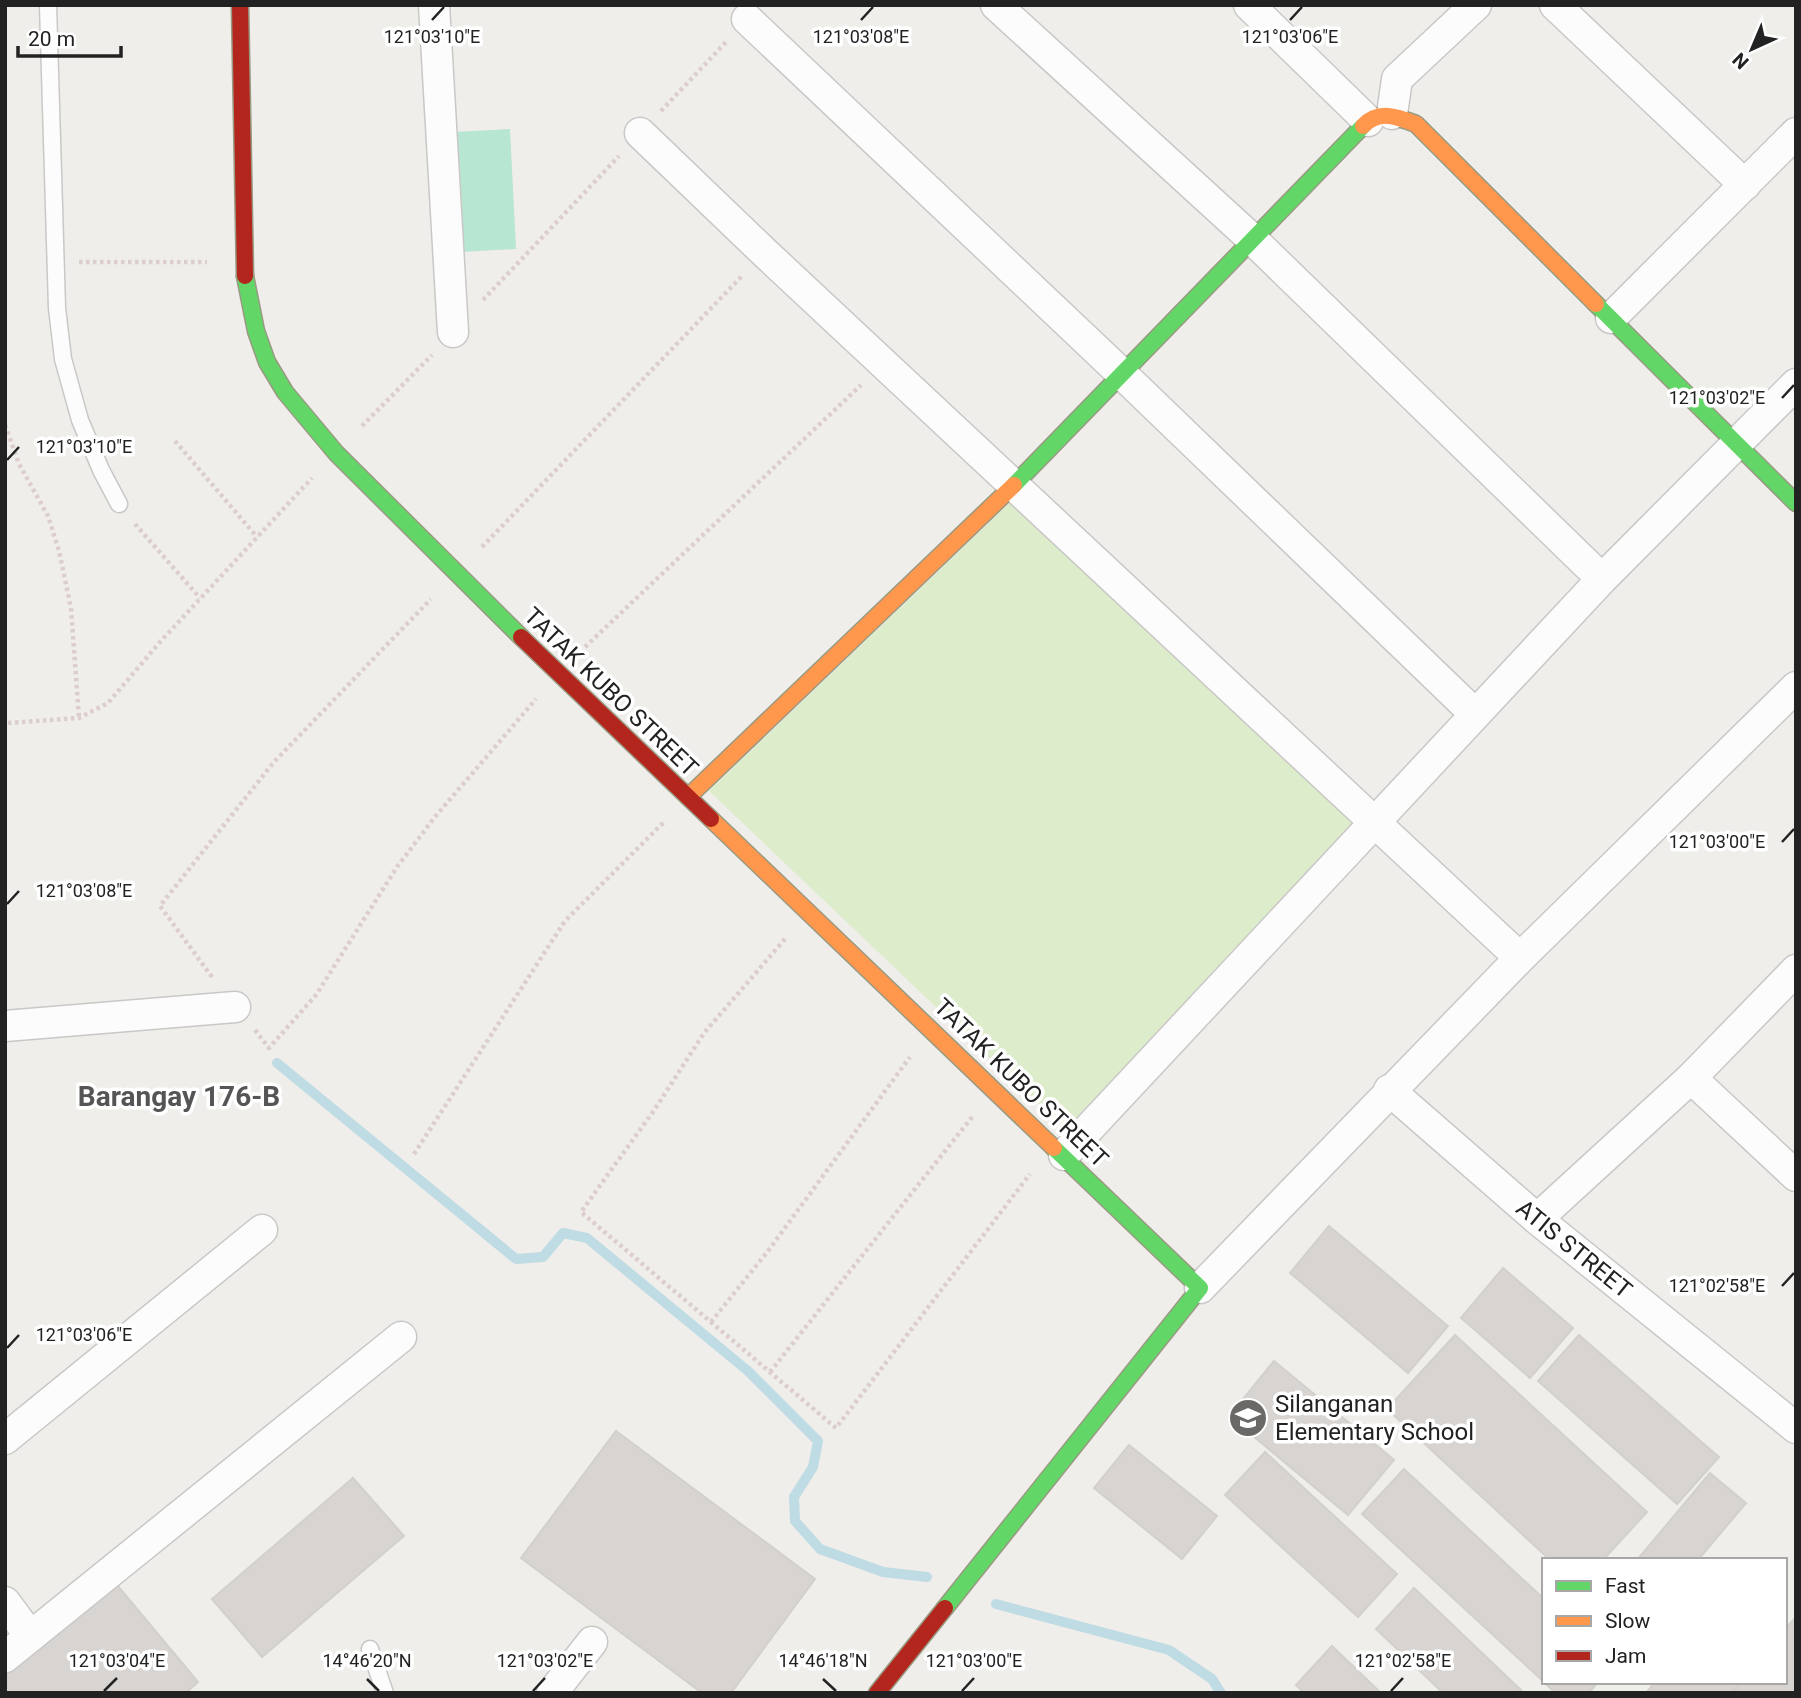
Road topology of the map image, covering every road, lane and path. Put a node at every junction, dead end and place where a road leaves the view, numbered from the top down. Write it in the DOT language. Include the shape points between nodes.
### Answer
graph roads {
  1 [pos="48,5"];
  2 [pos="240,5"];
  3 [pos="433,5"];
  4 [pos="996,5"];
  5 [pos="1249,5"];
  6 [pos="1476,5"];
  7 [pos="1555,5"];
  8 [pos="747,19"];
  9 [pos="1380,118"];
  10 [pos="640,133"];
  11 [pos="1796,133"];
  12 [pos="1745,185"];
  13 [pos="1252,239"];
  14 [pos="764,253"];
  15 [pos="243,261"];
  16 [pos="56,262"];
  17 [pos="1611,318"];
  18 [pos="453,332"];
  19 [pos="885,363"];
  20 [pos="1121,373"];
  21 [pos="1796,384"];
  22 [pos="5,425"];
  23 [pos="175,441"];
  24 [pos="1734,444"];
  25 [pos="336,453"];
  26 [pos="1014,485"];
  27 [pos="1796,503"];
  28 [pos="120,504"];
  29 [pos="257,537"];
  30 [pos="456,574"];
  31 [pos="1602,579"];
  32 [pos="200,598"];
  33 [pos="559,673"];
  34 [pos="1796,687"];
  35 [pos="1475,714"];
  36 [pos="79,718"];
  37 [pos="8,723"];
  38 [pos="688,797"];
  39 [pos="1374,822"];
  40 [pos="160,906"];
  41 [pos="809,912"];
  42 [pos="1520,958"];
  43 [pos="1796,970"];
  44 [pos="235,1007"];
  45 [pos="5,1026"];
  46 [pos="933,1030"];
  47 [pos="269,1048"];
  48 [pos="1690,1078"];
  49 [pos="996,1090"];
  50 [pos="1389,1090"];
  51 [pos="1059,1150"];
  52 [pos="414,1154"];
  53 [pos="1796,1176"];
  54 [pos="1537,1219"];
  55 [pos="262,1230"];
  56 [pos="1199,1288"];
  57 [pos="711,1322"];
  58 [pos="401,1337"];
  59 [pos="770,1372"];
  60 [pos="1796,1428"];
  61 [pos="5,1439"];
  62 [pos="5,1602"];
  63 [pos="30,1636"];
  64 [pos="592,1642"];
  65 [pos="370,1649"];
  66 [pos="5,1657"];
  67 [pos="385,1693"];
  68 [pos="552,1693"];
  69 [pos="877,1693"];
  1 -- 16 [label="lane"];
  2 -- 15 [label="street, TATAK KUBO STREET"];
  3 -- 18 [label="street"];
  4 -- 13 [label="street"];
  5 -- 9 [label="street"];
  6 -- 9 [label="street" via="1397,79"];
  7 -- 12 [label="street"];
  8 -- 10 [label="path"];
  8 -- 20 [label="street"];
  9 -- 13 [label="street"];
  9 -- 17 [label="street" via="1416,124"];
  10 -- 14 [label="street"];
  10 -- 18 [label="path"];
  11 -- 12 [label="street"];
  12 -- 17 [label="street"];
  13 -- 20 [label="street"];
  13 -- 31 [label="street"];
  14 -- 19 [label="street"];
  14 -- 30 [label="path"];
  15 -- 16 [label="path"];
  15 -- 25 [label="street, TATAK KUBO STREET" via="247,297 267,362 307,421"];
  16 -- 28 [label="lane" via="63,359 80,420"];
  17 -- 24 [label="street"];
  18 -- 25 [label="path"];
  19 -- 26 [label="street"];
  19 -- 33 [label="path"];
  20 -- 26 [label="street"];
  20 -- 35 [label="street"];
  21 -- 24 [label="street"];
  22 -- 36 [label="path" via="59,551 71,608"];
  23 -- 29 [label="path"];
  24 -- 27 [label="street"];
  24 -- 31 [label="street"];
  25 -- 29 [label="path"];
  25 -- 30 [label="street, TATAK KUBO STREET"];
  26 -- 38 [label="street"];
  26 -- 39 [label="street"];
  28 -- 32 [label="path"];
  29 -- 32 [label="path"];
  30 -- 33 [label="street, TATAK KUBO STREET"];
  30 -- 40 [label="path" via="273,763"];
  31 -- 35 [label="street"];
  32 -- 36 [label="path" via="107,703"];
  33 -- 38 [label="street, TATAK KUBO STREET"];
  33 -- 47 [label="path" via="434,818 397,867 316,995"];
  34 -- 42 [label="street"];
  35 -- 39 [label="street"];
  36 -- 37 [label="path"];
  38 -- 41 [label="street, TATAK KUBO STREET"];
  38 -- 52 [label="path" via="565,921"];
  39 -- 42 [label="street"];
  39 -- 51 [label="street"];
  41 -- 46 [label="street, TATAK KUBO STREET"];
  41 -- 57 [label="path" via="704,1033 581,1212"];
  42 -- 50 [label="street"];
  43 -- 48 [label="street"];
  44 -- 45 [label="street"];
  46 -- 49 [label="street, TATAK KUBO STREET"];
  46 -- 57 [label="path"];
  48 -- 53 [label="street"];
  48 -- 54 [label="street"];
  49 -- 51 [label="street, TATAK KUBO STREET"];
  49 -- 59 [label="path"];
  50 -- 54 [label="street, ATIS STREET"];
  50 -- 56 [label="street"];
  51 -- 56 [label="street, TATAK KUBO STREET"];
  51 -- 59 [label="path" via="836,1428"];
  54 -- 60 [label="street, ATIS STREET"];
  55 -- 61 [label="street"];
  56 -- 69 [label="street"];
  57 -- 59 [label="path"];
  58 -- 63 [label="street"];
  62 -- 63 [label="street"];
  63 -- 66 [label="street"];
  64 -- 68 [label="street"];
  65 -- 67 [label="lane"];
}
